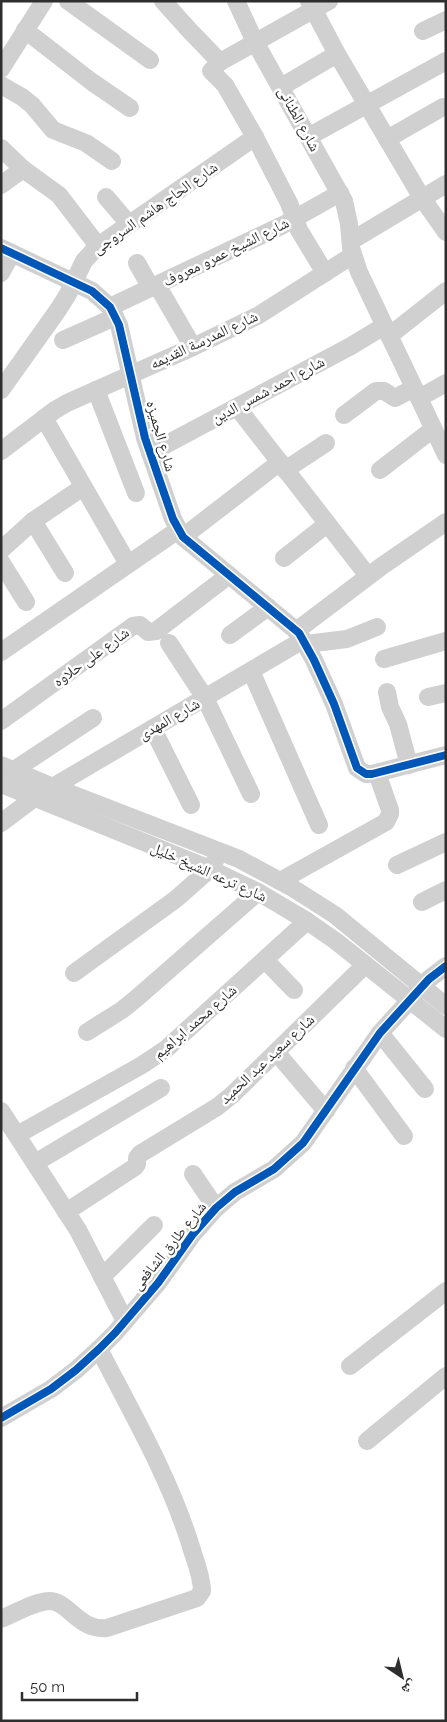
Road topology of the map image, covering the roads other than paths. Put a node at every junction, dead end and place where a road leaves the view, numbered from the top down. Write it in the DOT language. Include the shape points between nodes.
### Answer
graph roads {
  1 [pos="44,1"];
  2 [pos="68,1"];
  3 [pos="163,1"];
  4 [pos="236,1"];
  5 [pos="330,1"];
  6 [pos="311,6"];
  7 [pos="446,20"];
  8 [pos="25,30"];
  9 [pos="423,31"];
  10 [pos="256,42"];
  11 [pos="337,54"];
  12 [pos="150,60"];
  13 [pos="446,61"];
  14 [pos="216,66"];
  15 [pos="1,69"];
  16 [pos="1,85"];
  17 [pos="281,87"];
  18 [pos="367,104"];
  19 [pos="443,107"];
  20 [pos="130,108"];
  21 [pos="255,137"];
  22 [pos="308,137"];
  23 [pos="387,139"];
  24 [pos="1,148"];
  25 [pos="112,162"];
  26 [pos="22,169"];
  27 [pos="446,184"];
  28 [pos="1,185"];
  29 [pos="340,193"];
  30 [pos="106,197"];
  31 [pos="422,198"];
  32 [pos="294,219"];
  33 [pos="129,224"];
  34 [pos="446,232"];
  35 [pos="98,246"];
  36 [pos="352,248"];
  37 [pos="7,251"];
  38 [pos="137,262"];
  39 [pos="1,273"];
  40 [pos="325,273"];
  41 [pos="74,282"];
  42 [pos="154,287"];
  43 [pos="446,291"];
  44 [pos="112,312"];
  45 [pos="387,332"];
  46 [pos="63,340"];
  47 [pos="193,347"];
  48 [pos="131,374"];
  49 [pos="4,380"];
  50 [pos="446,384"];
  51 [pos="96,390"];
  52 [pos="416,393"];
  53 [pos="237,407"];
  54 [pos="344,415"];
  55 [pos="44,418"];
  56 [pos="433,429"];
  57 [pos="326,443"];
  58 [pos="1,451"];
  59 [pos="150,453"];
  60 [pos="446,455"];
  61 [pos="282,466"];
  62 [pos="380,470"];
  63 [pos="83,486"];
  64 [pos="136,493"];
  65 [pos="33,521"];
  66 [pos="446,522"];
  67 [pos="327,524"];
  68 [pos="180,533"];
  69 [pos="1,549"];
  70 [pos="284,558"];
  71 [pos="1,562"];
  72 [pos="128,564"];
  73 [pos="65,573"];
  74 [pos="229,575"];
  75 [pos="368,576"];
  76 [pos="26,602"];
  77 [pos="268,607"];
  78 [pos="377,627"];
  79 [pos="230,635"];
  80 [pos="302,638"];
  81 [pos="446,641"];
  82 [pos="170,643"];
  83 [pos="1,652"];
  84 [pos="384,659"];
  85 [pos="251,671"];
  86 [pos="387,692"];
  87 [pos="446,693"];
  88 [pos="428,697"];
  89 [pos="205,698"];
  90 [pos="93,718"];
  91 [pos="1,721"];
  92 [pos="153,729"];
  93 [pos="446,755"];
  94 [pos="409,766"];
  95 [pos="8,767"];
  96 [pos="377,773"];
  97 [pos="1,784"];
  98 [pos="54,787"];
  99 [pos="251,794"];
  100 [pos="34,798"];
  101 [pos="192,805"];
  102 [pos="1,823"];
  103 [pos="318,825"];
  104 [pos="446,842"];
  105 [pos="220,852"];
  106 [pos="397,865"];
  107 [pos="210,869"];
  108 [pos="280,881"];
  109 [pos="446,890"];
  110 [pos="258,892"];
  111 [pos="422,902"];
  112 [pos="307,921"];
  113 [pos="265,960"];
  114 [pos="365,965"];
  115 [pos="446,966"];
  116 [pos="74,973"];
  117 [pos="423,987"];
  118 [pos="294,990"];
  119 [pos="410,1002"];
  120 [pos="446,1006"];
  121 [pos="446,1029"];
  122 [pos="87,1032"];
  123 [pos="380,1033"];
  124 [pos="276,1052"];
  125 [pos="354,1068"];
  126 [pos="160,1088"];
  127 [pos="424,1089"];
  128 [pos="1,1111"];
  129 [pos="326,1111"];
  130 [pos="18,1135"];
  131 [pos="404,1136"];
  132 [pos="35,1163"];
  133 [pos="193,1174"];
  134 [pos="216,1208"];
  135 [pos="66,1212"];
  136 [pos="154,1225"];
  137 [pos="102,1277"];
  138 [pos="446,1291"];
  139 [pos="125,1321"];
  140 [pos="99,1350"];
  141 [pos="350,1366"];
  142 [pos="446,1376"];
  143 [pos="1,1418"];
  144 [pos="367,1441"];
  145 [pos="1,1619"];
  1 -- 8 [label="street"];
  2 -- 12 [label="street"];
  3 -- 14 [label="street"];
  4 -- 10 [label="street, شارع الطنانى"];
  5 -- 6 [label="street"];
  6 -- 10 [label="street"];
  6 -- 11 [label="street"];
  7 -- 9 [label="street"];
  8 -- 15 [label="street"];
  8 -- 20 [label="street"];
  10 -- 14 [label="street"];
  10 -- 17 [label="street, شارع الطنانى"];
  11 -- 17 [label="street"];
  11 -- 18 [label="street"];
  13 -- 18 [label="street"];
  14 -- 21 [label="street" via="212,73 225,85"];
  16 -- 25 [label="street" via="22,96 52,130 86,143"];
  17 -- 22 [label="street, شارع الطنانى"];
  18 -- 22 [label="street"];
  18 -- 23 [label="street"];
  19 -- 23 [label="street"];
  21 -- 32 [label="street" via="289,202"];
  21 -- 33 [label="street, شارع الحاج هاشم السروجى"];
  22 -- 29 [label="street, شارع الطنانى"];
  23 -- 31 [label="street"];
  24 -- 26 [label="street"];
  26 -- 28 [label="street"];
  26 -- 35 [label="street" via="59,195"];
  27 -- 31 [label="street, شارع المدرسة القديمه"];
  29 -- 32 [label="street, شارع الشيخ عمرو معروف"];
  29 -- 36 [label="street, شارع الطنانى"];
  30 -- 33 [label="street"];
  31 -- 34 [label="street"];
  31 -- 36 [label="street, شارع المدرسة القديمه"];
  32 -- 40 [label="street"];
  32 -- 42 [label="street, شارع الشيخ عمرو معروف"];
  33 -- 35 [label="street, شارع الحاج هاشم السروجى"];
  35 -- 41 [label="street, شارع الحاج هاشم السروجى" via="84,262"];
  36 -- 40 [label="street, شارع المدرسة القديمه"];
  36 -- 45 [label="street, شارع الطنانى" via="358,272"];
  37 -- 39 [label="street"];
  37 -- 41 [label="street"];
  38 -- 42 [label="street"];
  40 -- 47 [label="street, شارع المدرسة القديمه" via="259,315"];
  41 -- 44 [label="street" via="92,291"];
  41 -- 49 [label="street, شارع الحاج هاشم السروجى" via="58,310"];
  42 -- 44 [label="street, شارع الشيخ عمرو معروف"];
  42 -- 47 [label="street"];
  43 -- 45 [label="street, شارع احمد شمس الدين"];
  44 -- 46 [label="street, شارع الشيخ عمرو معروف"];
  44 -- 48 [label="street, شارع الجميزه"];
  45 -- 52 [label="street, شارع الطنانى"];
  45 -- 53 [label="street, شارع احمد شمس الدين" via="350,346"];
  47 -- 48 [label="street, شارع المدرسة القديمه"];
  48 -- 51 [label="street, شارع المدرسة القديمه"];
  48 -- 59 [label="street, شارع الجميزه"];
  50 -- 52 [label="street"];
  51 -- 55 [label="street, شارع المدرسة القديمه"];
  51 -- 64 [label="street"];
  52 -- 54 [label="street" via="394,398 384,391 376,391"];
  52 -- 56 [label="street, شارع الطنانى"];
  53 -- 59 [label="street, شارع احمد شمس الدين"];
  53 -- 61 [label="street"];
  55 -- 58 [label="street, شارع المدرسة القديمه"];
  55 -- 63 [label="street"];
  56 -- 60 [label="street, شارع الطنانى"];
  56 -- 62 [label="street"];
  57 -- 61 [label="street"];
  59 -- 68 [label="street, شارع الجميزه"];
  61 -- 67 [label="street"];
  61 -- 68 [label="street"];
  63 -- 65 [label="street"];
  63 -- 72 [label="street"];
  65 -- 69 [label="street"];
  65 -- 73 [label="street"];
  66 -- 75 [label="street, شارع المهدى"];
  67 -- 70 [label="street"];
  67 -- 75 [label="street"];
  68 -- 72 [label="street"];
  68 -- 74 [label="street, شارع الجميزه"];
  71 -- 76 [label="street"];
  72 -- 83 [label="street"];
  74 -- 77 [label="street, شارع الجميزه"];
  74 -- 91 [label="street, شارع على حلاوه" via="156,631 148,632 140,625 133,626"];
  75 -- 80 [label="street, شارع المهدى"];
  77 -- 79 [label="street"];
  77 -- 80 [label="street, شارع الجميزه"];
  78 -- 80 [label="street" via="346,639"];
  80 -- 85 [label="street, شارع المهدى"];
  80 -- 96 [label="street" via="334,704 357,768 366,774"];
  81 -- 84 [label="street"];
  82 -- 89 [label="street"];
  85 -- 89 [label="street, شارع المهدى"];
  85 -- 103 [label="street"];
  86 -- 94 [label="street"];
  87 -- 88 [label="street"];
  89 -- 92 [label="street, شارع المهدى"];
  89 -- 99 [label="street"];
  90 -- 95 [label="street"];
  92 -- 98 [label="street, شارع المهدى"];
  92 -- 101 [label="street"];
  93 -- 94 [label="street"];
  94 -- 96 [label="street"];
  95 -- 98 [label="street, شارع ترعه الشيخ خليل"];
  96 -- 108 [label="street" via="390,810 386,822"];
  97 -- 100 [label="street, شارع ترعه الشيخ خليل"];
  98 -- 100 [label="street, شارع المهدى"];
  98 -- 105 [label="street, شارع ترعه الشيخ خليل"];
  100 -- 102 [label="street, شارع المهدى"];
  100 -- 107 [label="street, شارع ترعه الشيخ خليل"];
  104 -- 106 [label="street"];
  105 -- 107 [label="street"];
  105 -- 108 [label="street, شارع ترعه الشيخ خليل"];
  107 -- 110 [label="street, شارع ترعه الشيخ خليل"];
  107 -- 116 [label="street" via="176,899"];
  108 -- 117 [label="street, شارع ترعه الشيخ خليل" via="335,915"];
  109 -- 111 [label="street"];
  110 -- 112 [label="street, شارع ترعه الشيخ خليل"];
  110 -- 122 [label="street" via="138,998"];
  112 -- 113 [label="street, شارع محمد ابراهيم"];
  112 -- 114 [label="street, شارع ترعه الشيخ خليل"];
  113 -- 118 [label="street"];
  113 -- 130 [label="street, شارع محمد ابراهيم" via="166,1050"];
  114 -- 119 [label="street, شارع ترعه الشيخ خليل"];
  114 -- 124 [label="street, شارع سعيد عبد الحميد"];
  115 -- 117 [label="street, شارع طارق الشافعى"];
  117 -- 119 [label="street, شارع طارق الشافعى"];
  117 -- 120 [label="street, شارع ترعه الشيخ خليل"];
  119 -- 121 [label="street, شارع ترعه الشيخ خليل"];
  119 -- 123 [label="street, شارع طارق الشافعى"];
  123 -- 125 [label="street, شارع طارق الشافعى"];
  123 -- 127 [label="street"];
  124 -- 129 [label="street"];
  124 -- 135 [label="street, شارع سعيد عبد الحميد" via="217,1107 140,1154 135,1167"];
  125 -- 129 [label="street, شارع طارق الشافعى"];
  125 -- 131 [label="street"];
  126 -- 132 [label="street"];
  128 -- 130 [label="street"];
  129 -- 134 [label="street, شارع طارق الشافعى" via="289,1157"];
  130 -- 132 [label="street"];
  132 -- 135 [label="street"];
  133 -- 134 [label="street"];
  134 -- 139 [label="street, شارع طارق الشافعى"];
  135 -- 137 [label="street"];
  136 -- 137 [label="street"];
  137 -- 139 [label="street"];
  138 -- 141 [label="street"];
  139 -- 140 [label="street, شارع طارق الشافعى"];
  140 -- 143 [label="street, شارع طارق الشافعى" via="51,1388"];
  140 -- 145 [label="street" via="184,1522 202,1591 198,1598 107,1628 88,1626 51,1601"];
  142 -- 144 [label="street"];
}
